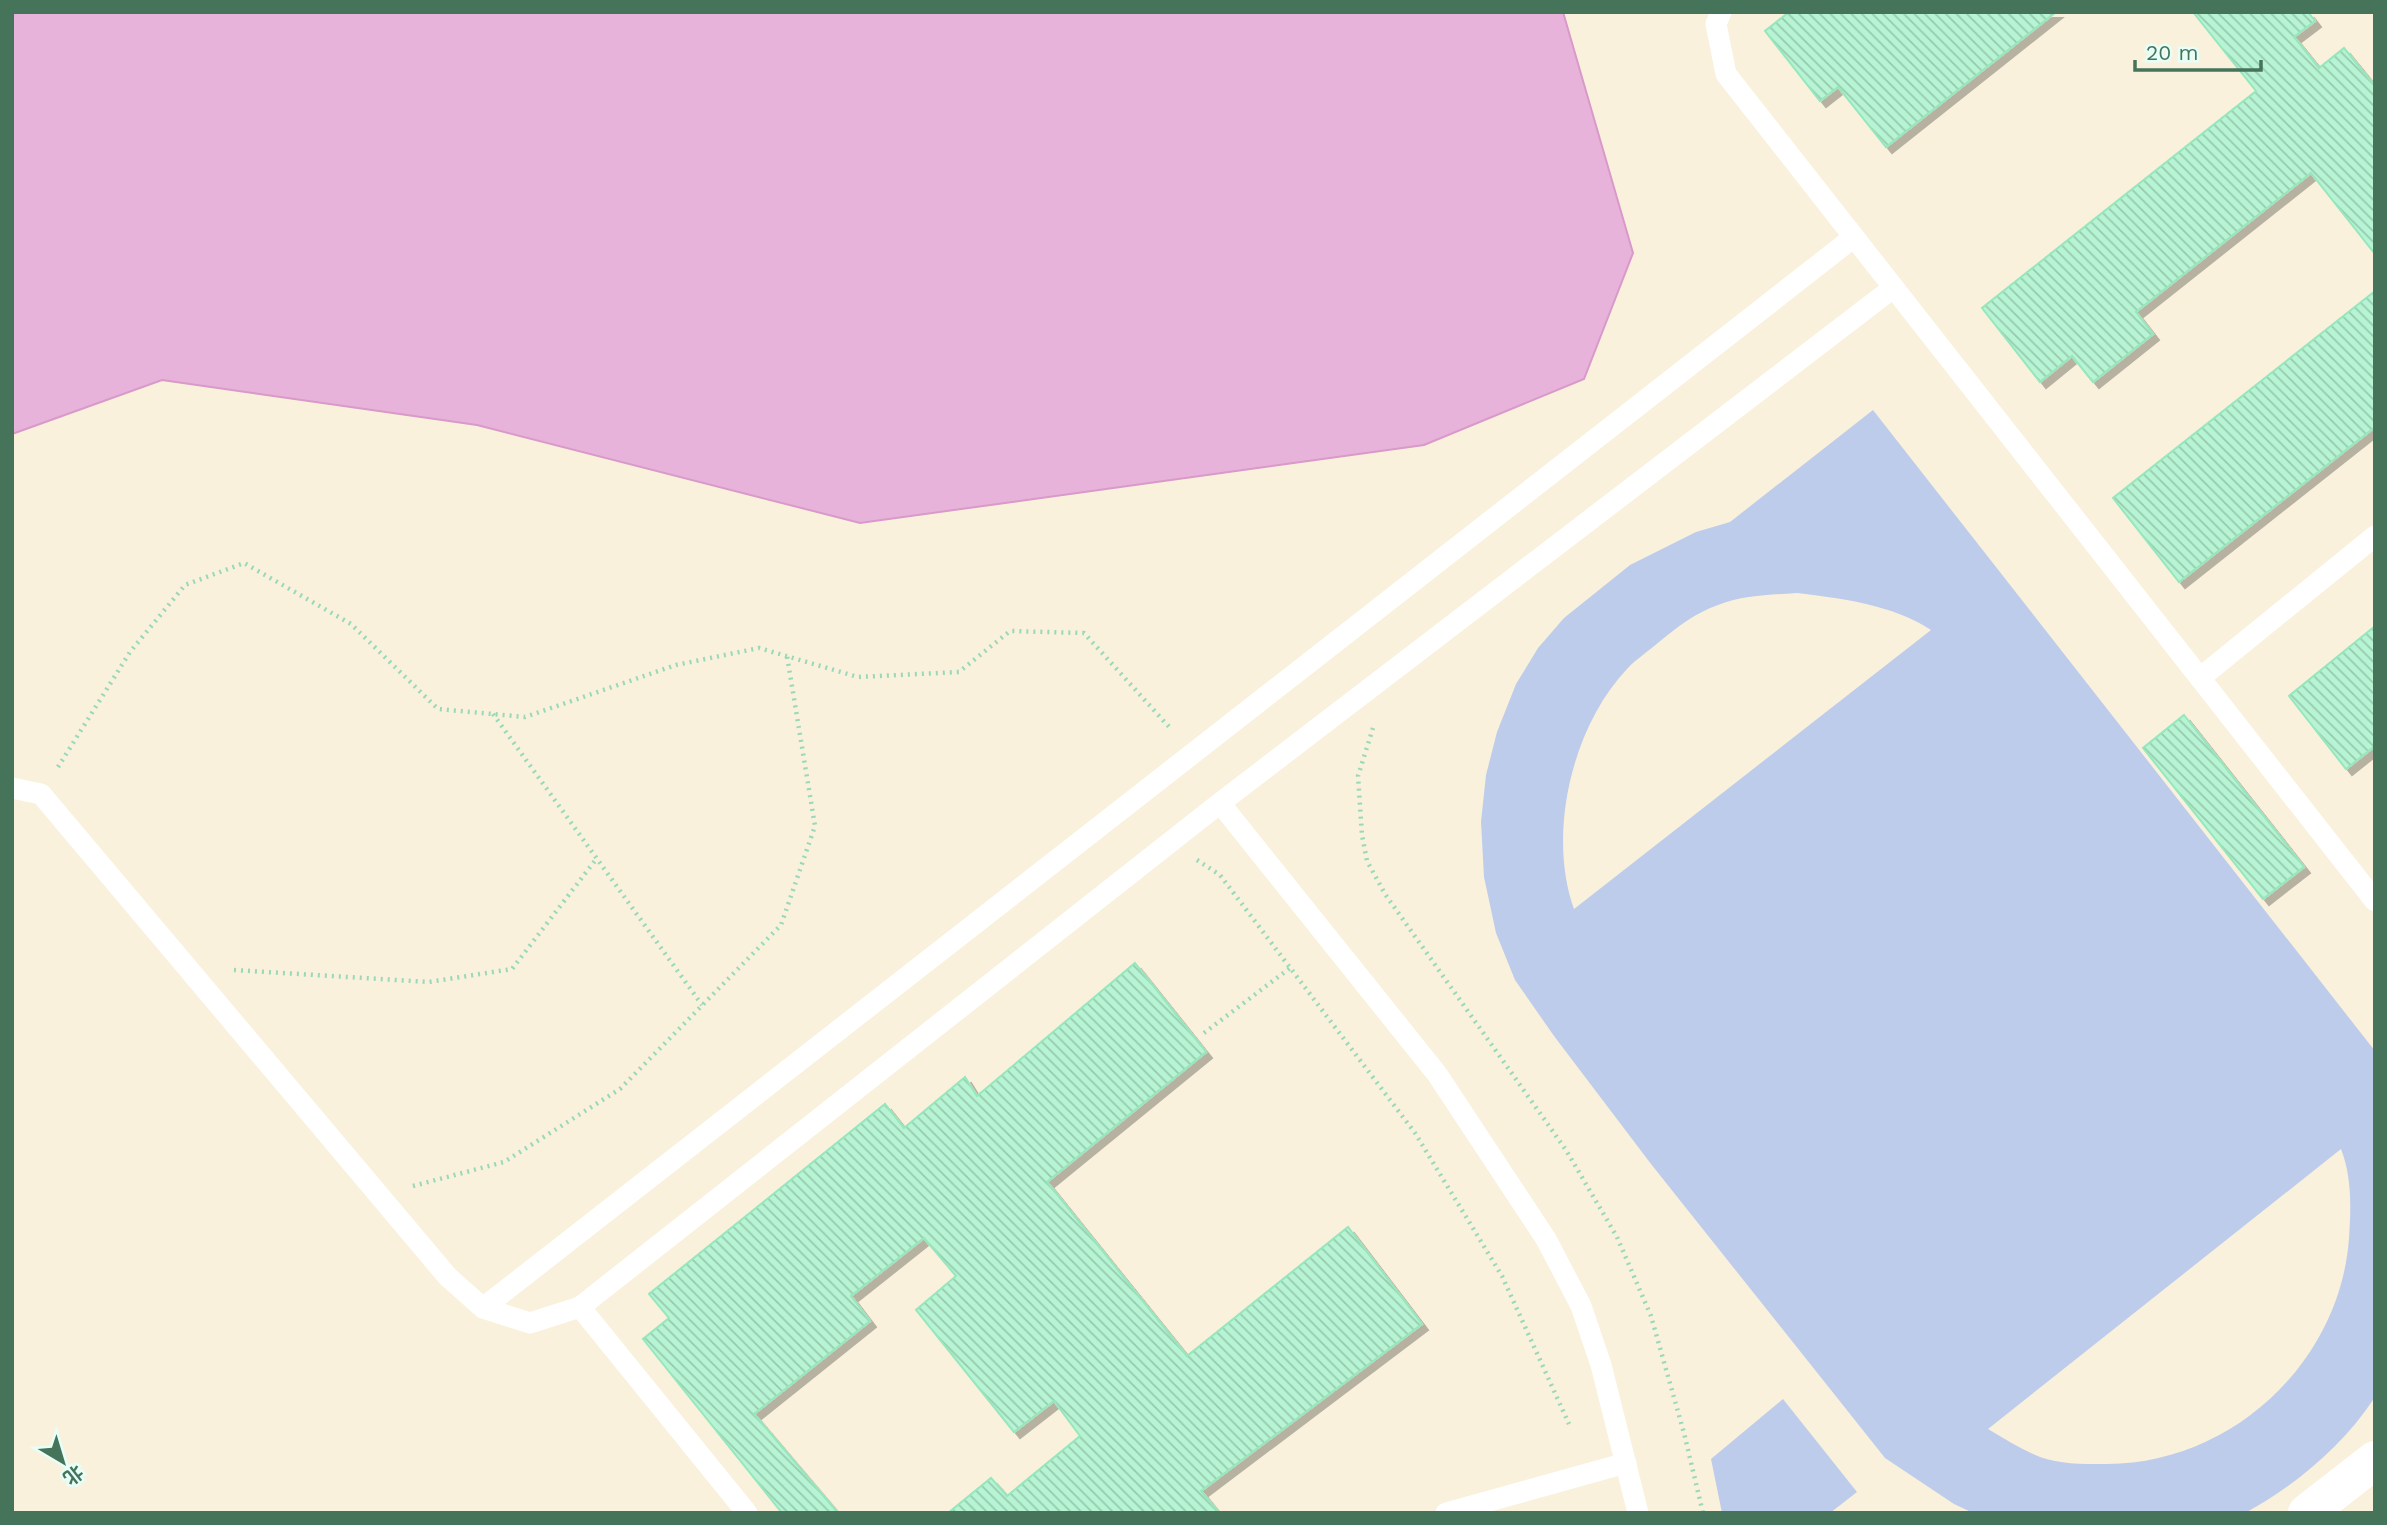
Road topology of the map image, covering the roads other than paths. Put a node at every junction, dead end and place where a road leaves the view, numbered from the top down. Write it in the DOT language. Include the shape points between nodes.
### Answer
graph roads {
  1 [pos="1721,12"];
  2 [pos="1854,237"];
  3 [pos="1893,288"];
  4 [pos="2375,536"];
  5 [pos="2200,678"];
  6 [pos="12,788"];
  7 [pos="1220,803"];
  8 [pos="2375,901"];
  9 [pos="580,1307"];
  10 [pos="483,1308"];
  11 [pos="2375,1460"];
  12 [pos="1626,1464"];
  13 [pos="747,1513"];
  14 [pos="1446,1513"];
  15 [pos="1638,1513"];
  16 [pos="2308,1513"];
  1 -- 2 [label="lane" via="1716,24 1726,74"];
  2 -- 3 [label="lane"];
  2 -- 10 [label="lane"];
  3 -- 5 [label="lane"];
  3 -- 7 [label="lane"];
  4 -- 5 [label="lane"];
  5 -- 8 [label="lane"];
  6 -- 10 [label="lane" via="41,794 448,1277"];
  7 -- 9 [label="lane"];
  7 -- 12 [label="lane" via="1437,1074 1546,1239 1581,1306"];
  9 -- 10 [label="lane" via="530,1323"];
  9 -- 13 [label="lane"];
  11 -- 16 [label="street"];
  12 -- 14 [label="lane"];
  12 -- 15 [label="lane"];
}
